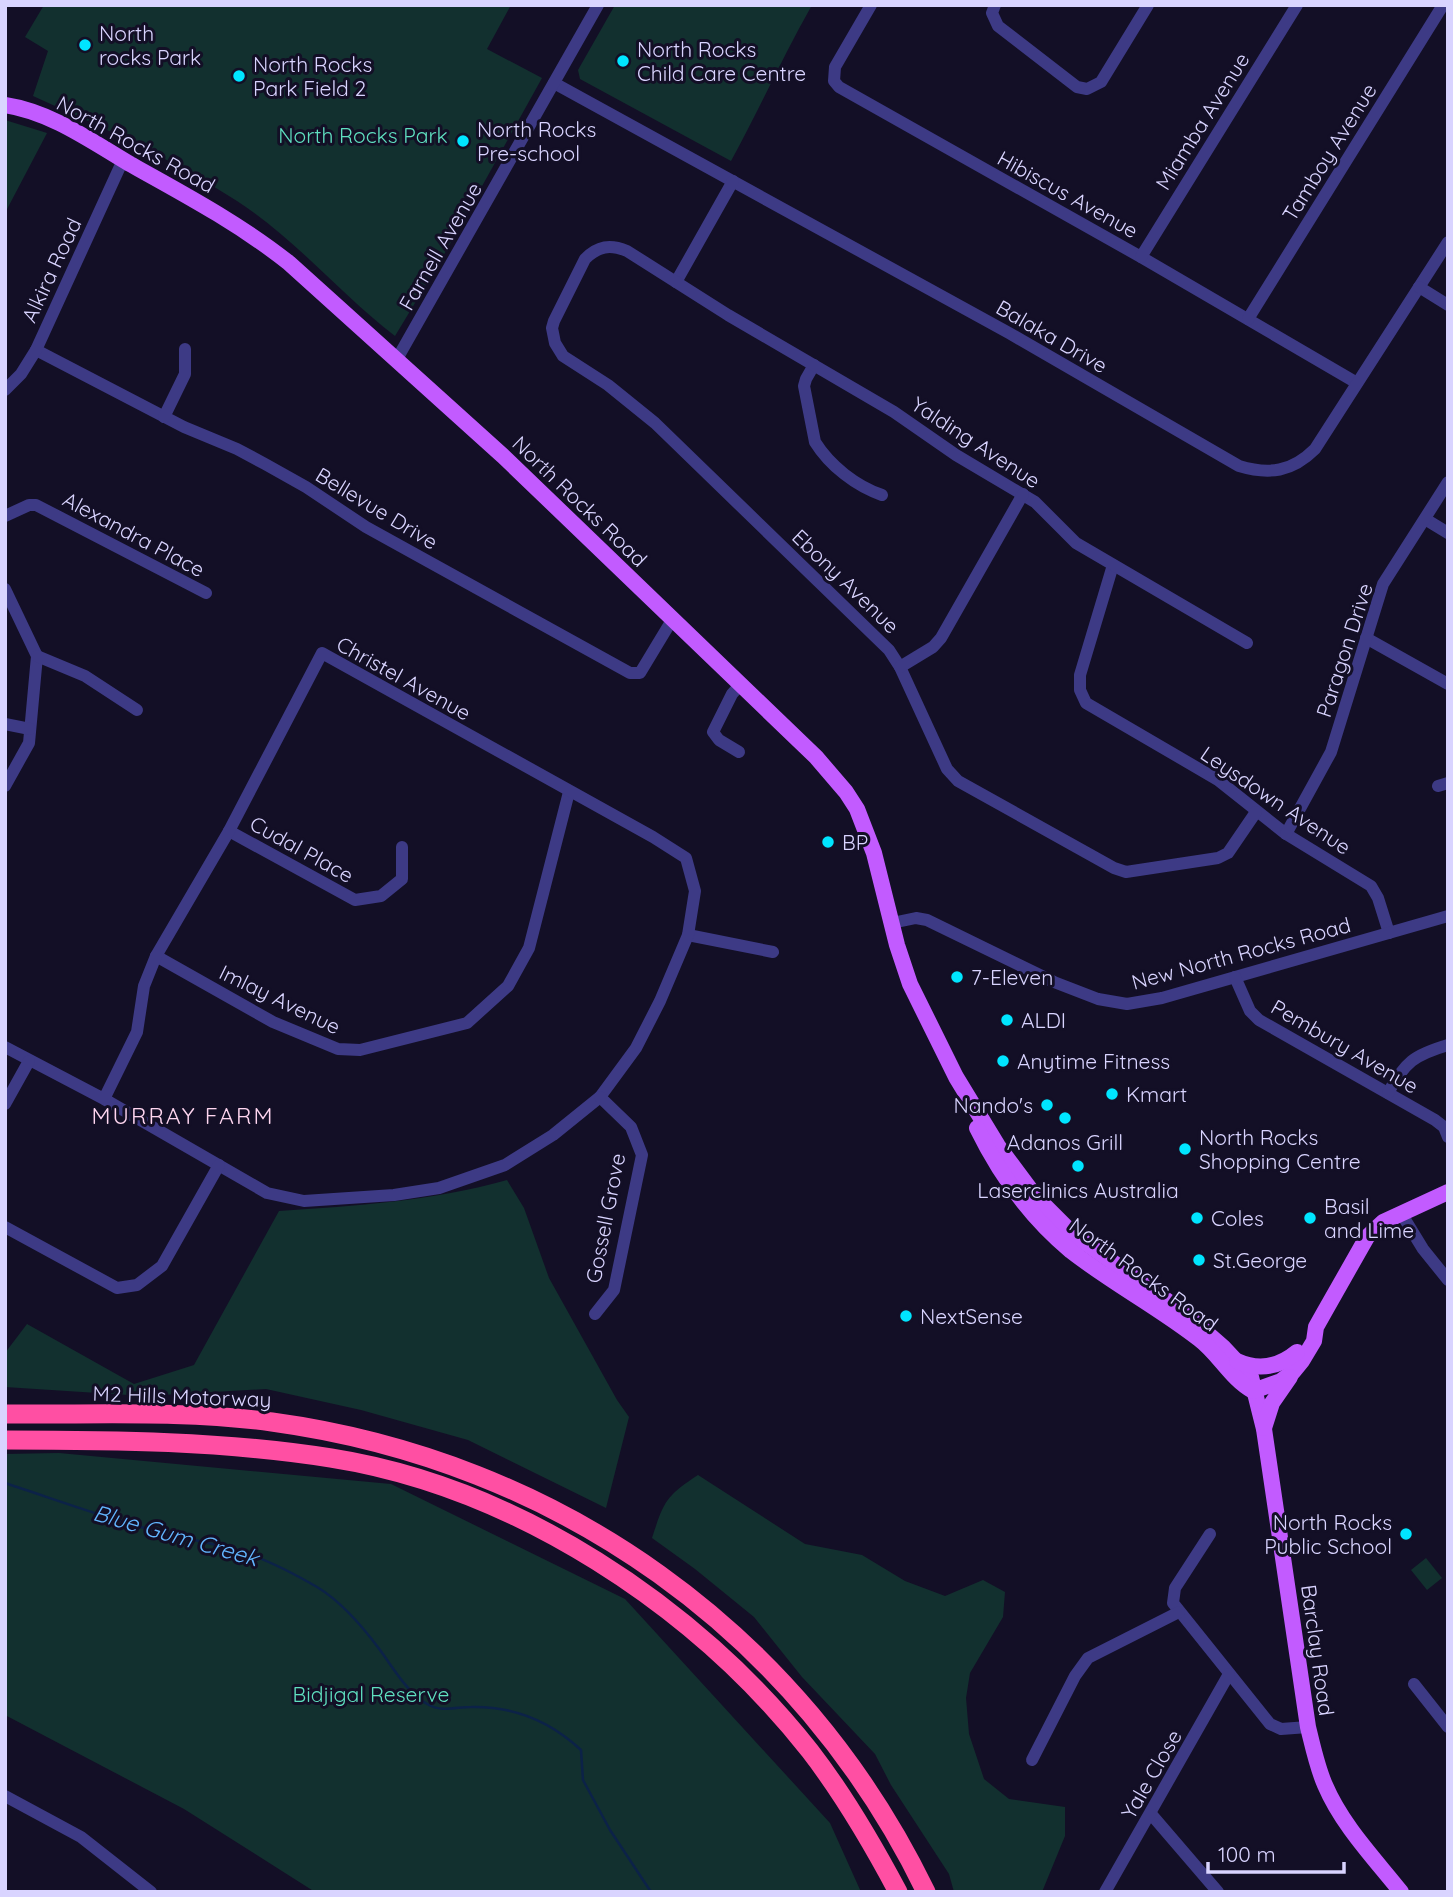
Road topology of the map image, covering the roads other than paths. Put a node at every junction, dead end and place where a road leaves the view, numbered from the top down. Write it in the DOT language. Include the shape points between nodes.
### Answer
graph roads {
  1 [pos="598,5"];
  2 [pos="871,5"];
  3 [pos="995,5"];
  4 [pos="1148,5"];
  5 [pos="1297,5"];
  6 [pos="1443,5"];
  7 [pos="554,83"];
  8 [pos="5,105"];
  9 [pos="123,160"];
  10 [pos="733,181"];
  11 [pos="1448,242"];
  12 [pos="1141,257"];
  13 [pos="676,282"];
  14 [pos="1419,287"];
  15 [pos="1448,305"];
  16 [pos="1248,318"];
  17 [pos="185,349"];
  18 [pos="36,350"];
  19 [pos="397,359"];
  20 [pos="814,365"];
  21 [pos="1357,383"];
  22 [pos="5,390"];
  23 [pos="164,417"];
  24 [pos="1448,482"];
  25 [pos="1023,494"];
  26 [pos="882,495"];
  27 [pos="5,516"];
  28 [pos="1424,519"];
  29 [pos="1448,533"];
  30 [pos="1113,565"];
  31 [pos="5,589"];
  32 [pos="206,593"];
  33 [pos="672,620"];
  34 [pos="1366,638"];
  35 [pos="1247,643"];
  36 [pos="37,656"];
  37 [pos="900,667"];
  38 [pos="1448,684"];
  39 [pos="740,685"];
  40 [pos="137,710"];
  41 [pos="5,724"];
  42 [pos="30,729"];
  43 [pos="739,752"];
  44 [pos="5,786"];
  45 [pos="569,792"];
  46 [pos="1255,812"];
  47 [pos="229,831"];
  48 [pos="1286,834"];
  49 [pos="402,847"];
  50 [pos="1448,916"];
  51 [pos="892,923"];
  52 [pos="1389,933"];
  53 [pos="688,935"];
  54 [pos="773,952"];
  55 [pos="156,956"];
  56 [pos="1235,978"];
  57 [pos="1448,1045"];
  58 [pos="5,1047"];
  59 [pos="29,1061"];
  60 [pos="956,1077"];
  61 [pos="1388,1093"];
  62 [pos="600,1097"];
  63 [pos="103,1099"];
  64 [pos="5,1104"];
  65 [pos="1448,1137"];
  66 [pos="219,1165"];
  67 [pos="1448,1192"];
  68 [pos="1401,1213"];
  69 [pos="5,1227"];
  70 [pos="1448,1280"];
  71 [pos="595,1314"];
  72 [pos="1316,1326"];
  73 [pos="1297,1352"];
  74 [pos="1237,1361"];
  75 [pos="1293,1372"];
  76 [pos="1253,1391"];
  77 [pos="5,1415"];
  78 [pos="1264,1429"];
  79 [pos="5,1440"];
  80 [pos="1210,1534"];
  81 [pos="1179,1612"];
  82 [pos="1229,1674"];
  83 [pos="1414,1684"];
  84 [pos="1308,1727"];
  85 [pos="1448,1727"];
  86 [pos="1032,1760"];
  87 [pos="5,1796"];
  88 [pos="1151,1814"];
  89 [pos="151,1892"];
  90 [pos="898,1892"];
  91 [pos="926,1892"];
  92 [pos="1105,1892"];
  93 [pos="1218,1892"];
  94 [pos="1401,1892"];
  1 -- 7 [label="street, Farnell Avenue"];
  2 -- 12 [label="street, Hibiscus Avenue" via="835,67 834,81 839,87"];
  3 -- 4 [label="street" via="992,13 998,26 1087,89 1101,82"];
  5 -- 12 [label="street, Miamba Avenue"];
  6 -- 16 [label="street, Tamboy Avenue"];
  7 -- 10 [label="street, Balaka Drive"];
  7 -- 19 [label="street, Farnell Avenue"];
  8 -- 9 [label="main road, North Rocks Road" via="35,112"];
  9 -- 18 [label="street, Alkira Road"];
  9 -- 19 [label="main road, North Rocks Road" via="273,250"];
  10 -- 13 [label="street"];
  10 -- 21 [label="street, Balaka Drive" via="1239,466 1272,472 1300,462 1322,440"];
  11 -- 14 [label="street, Balaka Drive"];
  12 -- 16 [label="street, Hibiscus Avenue"];
  13 -- 20 [label="street, Yalding Avenue"];
  13 -- 37 [label="street, Ebony Avenue" via="627,250 610,246 596,250 585,259 556,315 552,328 555,343 563,356 655,423 889,650"];
  14 -- 15 [label="street"];
  14 -- 21 [label="street, Balaka Drive"];
  16 -- 21 [label="street, Hibiscus Avenue"];
  17 -- 23 [label="street" via="185,374"];
  18 -- 22 [label="street, Alkira Road"];
  18 -- 23 [label="street, Bellevue Drive"];
  19 -- 33 [label="main road, North Rocks Road"];
  20 -- 25 [label="street, Yalding Avenue"];
  20 -- 26 [label="street" via="804,386 815,442 858,486"];
  23 -- 33 [label="street, Bellevue Drive" via="265,464 366,527 631,673 640,673"];
  24 -- 28 [label="street, Paragon Drive"];
  25 -- 30 [label="street, Yalding Avenue" via="1068,538"];
  25 -- 37 [label="street" via="941,638"];
  27 -- 32 [label="street, Alexandra Place" via="36,505"];
  28 -- 29 [label="street"];
  28 -- 34 [label="street, Paragon Drive" via="1383,584"];
  30 -- 35 [label="street, Yalding Avenue"];
  30 -- 46 [label="street, Leysdown Avenue" via="1080,675 1077,700 1218,779"];
  31 -- 36 [label="street"];
  33 -- 39 [label="main road, North Rocks Road"];
  34 -- 38 [label="street"];
  34 -- 48 [label="street, Paragon Drive" via="1331,752"];
  36 -- 40 [label="street" via="85,676"];
  36 -- 42 [label="street"];
  37 -- 46 [label="street, Ebony Avenue" via="951,775 1114,869 1126,872 1218,858 1228,853"];
  39 -- 43 [label="street" via="713,732"];
  39 -- 51 [label="main road, North Rocks Road" via="823,764 857,809"];
  41 -- 42 [label="street"];
  42 -- 44 [label="street" via="29,743"];
  45 -- 47 [label="street, Christel Avenue" via="323,653"];
  45 -- 53 [label="street, Christel Avenue" via="686,858 695,891"];
  45 -- 55 [label="street, Imlay Avenue" via="528,948 508,986 467,1023 360,1050 338,1049 274,1022"];
  46 -- 48 [label="street, Leysdown Avenue"];
  47 -- 49 [label="street, Cudal Place" via="355,900 381,896 402,879"];
  47 -- 55 [label="street, Christel Avenue"];
  48 -- 52 [label="street, Leysdown Avenue" via="1371,886"];
  50 -- 52 [label="street, New North Rocks Road"];
  51 -- 56 [label="street, New North Rocks Road" via="916,918 935,923 1054,982 1111,1002 1141,1002"];
  51 -- 60 [label="main road, North Rocks Road" via="910,984"];
  52 -- 56 [label="street, New North Rocks Road"];
  53 -- 54 [label="street"];
  53 -- 62 [label="street, Christel Avenue" via="636,1048"];
  55 -- 63 [label="street, Christel Avenue" via="144,986 137,1032"];
  56 -- 61 [label="street, Pembury Avenue" via="1259,1020"];
  57 -- 61 [label="street" via="1412,1058"];
  58 -- 59 [label="street, Christel Avenue"];
  59 -- 63 [label="street, Christel Avenue"];
  59 -- 64 [label="street"];
  60 -- 74 [label="main road, North Rocks Road" via="998,1146 1047,1209 1089,1247 1183,1312"];
  60 -- 76 [label="main road, North Rocks Road" via="966,1107 999,1169 1045,1227 1085,1261 1198,1338"];
  61 -- 65 [label="street, Pembury Avenue" via="1435,1120"];
  62 -- 66 [label="street, Christel Avenue" via="505,1166 439,1188 304,1200 267,1194"];
  62 -- 71 [label="street, Gossell Grove" via="631,1127 642,1155 614,1290"];
  63 -- 66 [label="street, Christel Avenue"];
  66 -- 69 [label="street" via="162,1266 137,1285 117,1288"];
  67 -- 68 [label="main road"];
  68 -- 70 [label="street"];
  68 -- 72 [label="main road" via="1367,1237"];
  72 -- 73 [label="main road"];
  72 -- 75 [label="main road" via="1314,1341"];
  73 -- 74 [label="main road" via="1272,1366"];
  73 -- 76 [label="main road"];
  74 -- 76 [label="main road, North Rocks Road" via="1251,1377"];
  75 -- 76 [label="main road" via="1276,1384"];
  75 -- 78 [label="main road" via="1272,1403"];
  76 -- 78 [label="main road, Barclay Road"];
  77 -- 91 [label="highway, M2 Hills Motorway" via="270,1421 426,1456 560,1511 628,1551 712,1614 759,1657 844,1754 896,1834"];
  78 -- 84 [label="main road, Barclay Road"];
  79 -- 90 [label="highway" via="205,1446 359,1464 431,1483 541,1530 664,1609 778,1714 847,1804"];
  80 -- 81 [label="street" via="1175,1588 1173,1603"];
  81 -- 82 [label="street"];
  81 -- 86 [label="street" via="1088,1658"];
  82 -- 84 [label="street" via="1270,1724 1281,1729"];
  82 -- 88 [label="street, Yale Close"];
  83 -- 85 [label="street"];
  84 -- 94 [label="main road, Barclay Road" via="1321,1776 1336,1807"];
  87 -- 89 [label="street" via="81,1837"];
  88 -- 92 [label="street, Yale Close"];
  88 -- 93 [label="street"];
}
